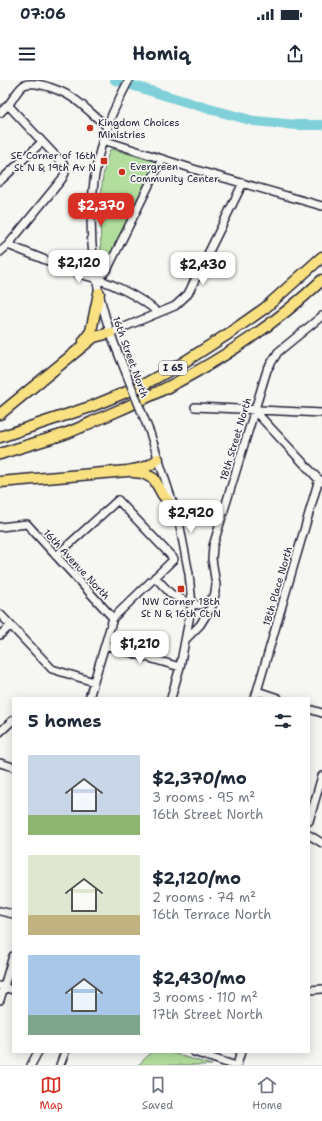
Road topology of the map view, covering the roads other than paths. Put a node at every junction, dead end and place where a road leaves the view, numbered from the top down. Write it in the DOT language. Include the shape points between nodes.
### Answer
graph roads {
  1 [pos="129,80"];
  2 [pos="8,105"];
  3 [pos="0,113"];
  4 [pos="108,127"];
  5 [pos="103,140"];
  6 [pos="42,142"];
  7 [pos="162,159"];
  8 [pos="0,181"];
  9 [pos="243,183"];
  10 [pos="322,206"];
  11 [pos="8,245"];
  12 [pos="0,252"];
  13 [pos="322,257"];
  14 [pos="95,278"];
  15 [pos="322,280"];
  16 [pos="99,293"];
  17 [pos="158,313"];
  18 [pos="322,316"];
  19 [pos="110,333"];
  20 [pos="69,358"];
  21 [pos="195,407"];
  22 [pos="254,410"];
  23 [pos="322,413"];
  24 [pos="0,414"];
  25 [pos="0,437"];
  26 [pos="0,454"];
  27 [pos="158,459"];
  28 [pos="127,471"];
  29 [pos="320,481"];
  30 [pos="0,482"];
  31 [pos="175,510"];
  32 [pos="0,527"];
  33 [pos="56,556"];
  34 [pos="155,577"];
  35 [pos="215,594"];
  36 [pos="192,604"];
  37 [pos="0,614"];
  38 [pos="113,618"];
  39 [pos="10,626"];
  40 [pos="0,636"];
  41 [pos="186,639"];
  42 [pos="105,645"];
  43 [pos="180,667"];
  44 [pos="94,682"];
  45 [pos="256,694"];
  46 [pos="89,697"];
  47 [pos="172,697"];
  48 [pos="272,697"];
  49 [pos="310,709"];
  50 [pos="322,713"];
  51 [pos="12,721"];
  52 [pos="0,732"];
  53 [pos="0,763"];
  54 [pos="12,766"];
  55 [pos="322,776"];
  56 [pos="310,818"];
  57 [pos="310,836"];
  58 [pos="322,843"];
  59 [pos="0,911"];
  60 [pos="12,914"];
  61 [pos="12,959"];
  62 [pos="2,987"];
  63 [pos="12,990"];
  64 [pos="310,990"];
  65 [pos="322,990"];
  66 [pos="0,1000"];
  67 [pos="37,1053"];
  68 [pos="65,1053"];
  69 [pos="197,1053"];
  70 [pos="241,1053"];
  71 [pos="31,1065"];
  72 [pos="60,1065"];
  73 [pos="233,1065"];
  74 [pos="237,1065"];
  1 -- 4 [label="street, 16th Street North"];
  2 -- 3 [label="street"];
  2 -- 4 [label="street" via="25,84 40,83 67,94"];
  2 -- 6 [label="street"];
  4 -- 5 [label="street, 16th Street North"];
  5 -- 7 [label="street"];
  5 -- 14 [label="street, 16th Street North" via="92,198 91,232"];
  6 -- 8 [label="street"];
  6 -- 11 [label="street" via="64,165 65,173"];
  7 -- 9 [label="street"];
  7 -- 14 [label="street" via="108,268"];
  9 -- 10 [label="street"];
  9 -- 17 [label="street" via="188,294 175,306"];
  11 -- 12 [label="street"];
  11 -- 14 [label="street"];
  13 -- 25 [label="highway, I 65" via="264,308 228,334 141,386 90,407"];
  14 -- 16 [label="street, 16th Street North"];
  14 -- 17 [label="street" via="150,305"];
  15 -- 26 [label="highway, I 65" via="280,316 201,370 145,399 64,434"];
  16 -- 19 [label="street, 16th Street North"];
  16 -- 20 [label="highway" via="91,331"];
  17 -- 19 [label="street"];
  18 -- 22 [label="street, 18th Street North" via="278,352 267,370"];
  19 -- 20 [label="highway" via="94,337"];
  19 -- 27 [label="street, 16th Street North, bridge"];
  20 -- 24 [label="highway"];
  21 -- 22 [label="street"];
  22 -- 23 [label="street"];
  22 -- 29 [label="street"];
  22 -- 35 [label="street, 18th Street North" via="213,546"];
  27 -- 28 [label="highway" via="145,468"];
  27 -- 31 [label="street, 16th Street North"];
  28 -- 30 [label="highway"];
  28 -- 31 [label="highway" via="143,473 154,479"];
  29 -- 45 [label="street, 18th Place North"];
  31 -- 36 [label="street, 16th Street North" via="186,554"];
  32 -- 33 [label="street, 16th Avenue North" via="27,524"];
  33 -- 34 [label="street" via="118,500 174,559"];
  33 -- 38 [label="street, 16th Avenue North"];
  34 -- 36 [label="street" via="171,594"];
  34 -- 38 [label="street"];
  35 -- 36 [label="street" via="208,602"];
  35 -- 41 [label="street, 18th Street North" via="213,604 200,625"];
  36 -- 41 [label="street, 16th Street North"];
  37 -- 39 [label="street"];
  38 -- 42 [label="street"];
  39 -- 40 [label="street"];
  39 -- 44 [label="street" via="52,669"];
  41 -- 43 [label="street"];
  42 -- 43 [label="street"];
  42 -- 44 [label="street"];
  43 -- 47 [label="street"];
  44 -- 46 [label="street"];
  45 -- 48 [label="street"];
  49 -- 50 [label="street"];
  51 -- 52 [label="street"];
  53 -- 54 [label="street"];
  55 -- 56 [label="street"];
  57 -- 58 [label="street"];
  59 -- 60 [label="street"];
  61 -- 62 [label="street"];
  62 -- 63 [label="street"];
  62 -- 66 [label="street"];
  64 -- 65 [label="street"];
  67 -- 71 [label="street"];
  68 -- 72 [label="street"];
  69 -- 73 [label="street"];
  70 -- 74 [label="street"];
}
